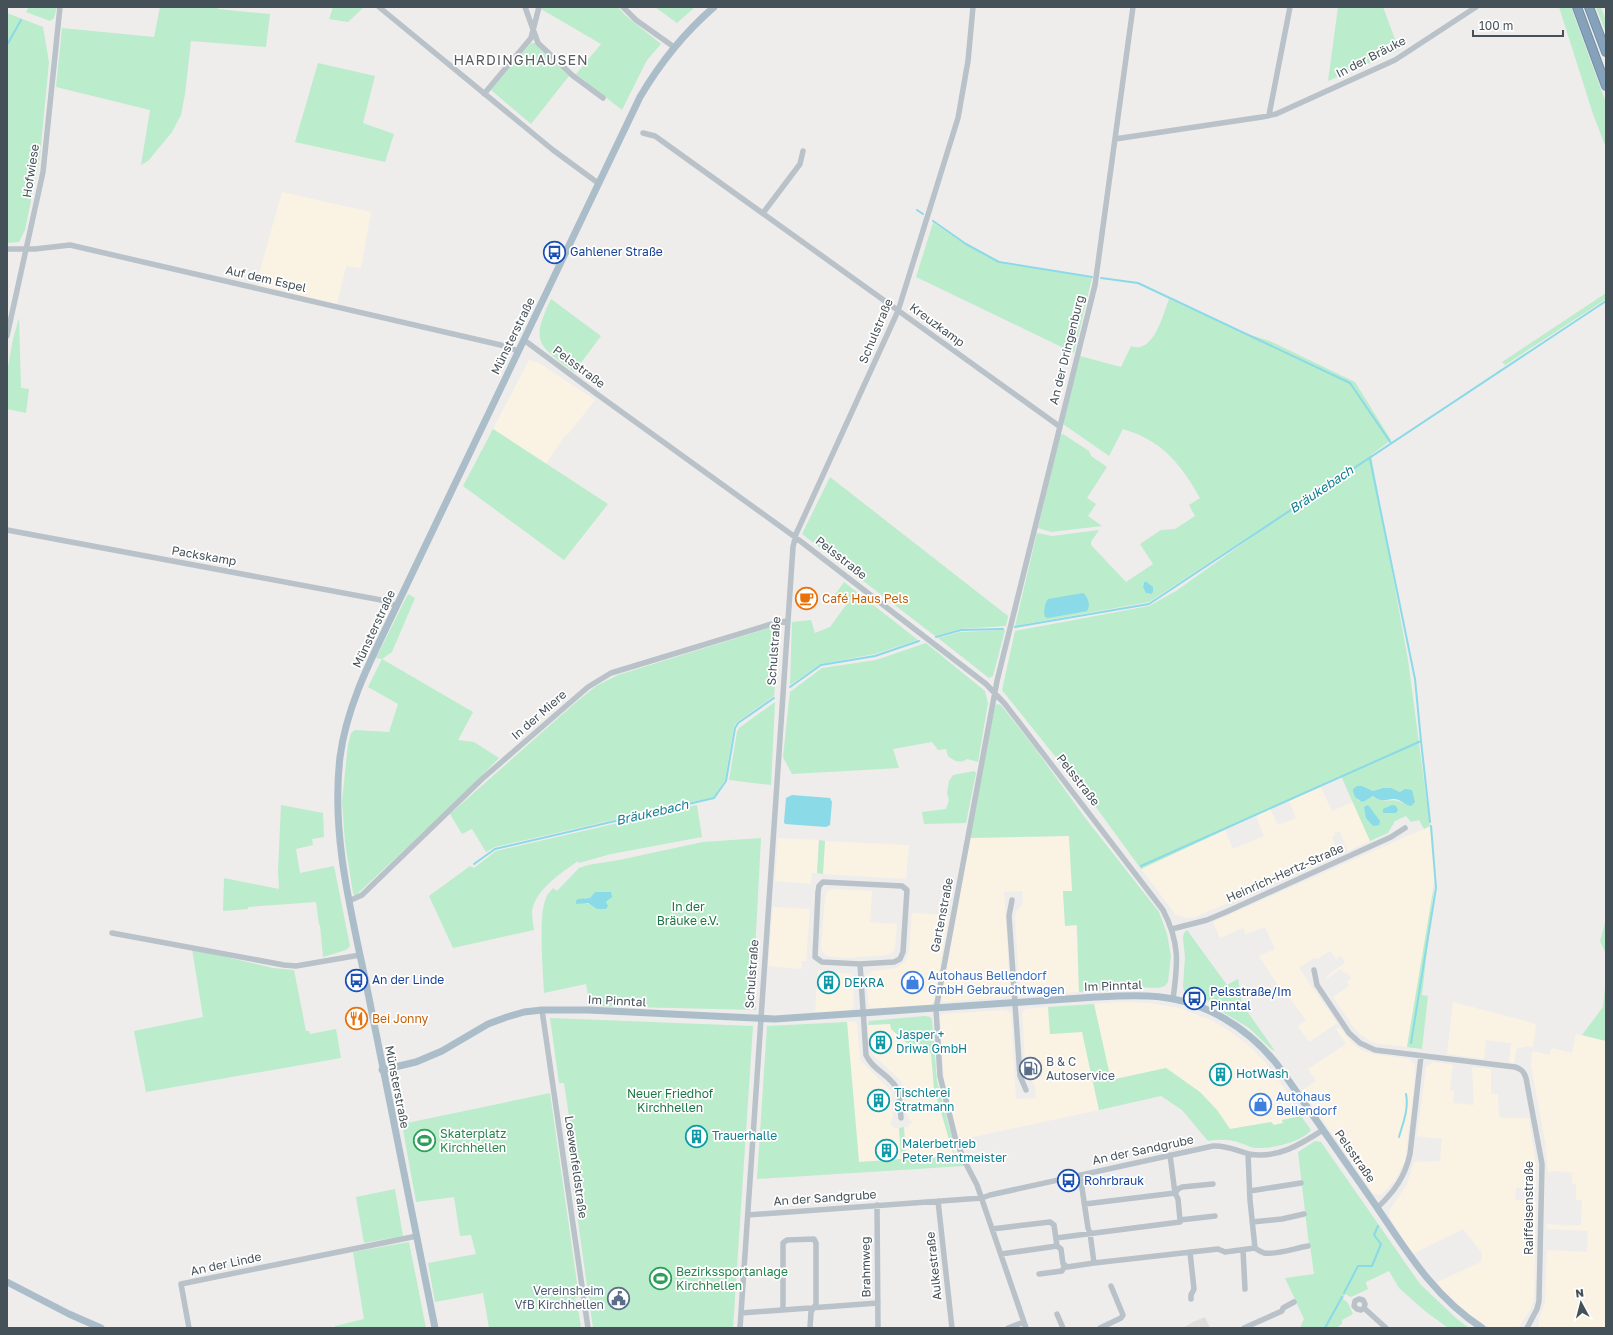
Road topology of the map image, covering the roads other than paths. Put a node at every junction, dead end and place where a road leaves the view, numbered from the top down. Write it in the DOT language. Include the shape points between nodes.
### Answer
graph roads {
  1 [pos="60,7"];
  2 [pos="379,7"];
  3 [pos="525,7"];
  4 [pos="539,7"];
  5 [pos="623,7"];
  6 [pos="714,7"];
  7 [pos="973,7"];
  8 [pos="1133,7"];
  9 [pos="1290,7"];
  10 [pos="1476,7"];
  11 [pos="1577,7"];
  12 [pos="1590,7"];
  13 [pos="533,29"];
  14 [pos="674,47"];
  15 [pos="1606,52"];
  16 [pos="1606,86"];
  17 [pos="484,94"];
  18 [pos="603,98"];
  19 [pos="1269,115"];
  20 [pos="643,133"];
  21 [pos="1115,139"];
  22 [pos="803,151"];
  23 [pos="598,183"];
  24 [pos="763,213"];
  25 [pos="7,249"];
  26 [pos="26,249"];
  27 [pos="898,311"];
  28 [pos="7,336"];
  29 [pos="524,340"];
  30 [pos="518,351"];
  31 [pos="1059,426"];
  32 [pos="7,530"];
  33 [pos="795,537"];
  34 [pos="397,606"];
  35 [pos="787,621"];
  36 [pos="995,693"];
  37 [pos="1405,828"];
  38 [pos="1012,900"];
  39 [pos="349,901"];
  40 [pos="1172,929"];
  41 [pos="112,933"];
  42 [pos="360,955"];
  43 [pos="860,964"];
  44 [pos="1314,970"];
  45 [pos="1173,999"];
  46 [pos="1015,1003"];
  47 [pos="936,1009"];
  48 [pos="542,1010"];
  49 [pos="863,1014"];
  50 [pos="761,1018"];
  51 [pos="1422,1056"];
  52 [pos="382,1070"];
  53 [pos="1026,1090"];
  54 [pos="901,1118"];
  55 [pos="1323,1130"];
  56 [pos="1248,1154"];
  57 [pos="1170,1155"];
  58 [pos="1080,1175"];
  59 [pos="1301,1183"];
  60 [pos="1213,1184"];
  61 [pos="1250,1191"];
  62 [pos="1175,1193"];
  63 [pos="982,1198"];
  64 [pos="938,1201"];
  65 [pos="1085,1204"];
  66 [pos="877,1205"];
  67 [pos="1377,1208"];
  68 [pos="1304,1214"];
  69 [pos="748,1216"];
  70 [pos="1215,1216"];
  71 [pos="1180,1220"];
  72 [pos="1252,1222"];
  73 [pos="992,1229"];
  74 [pos="1090,1233"];
  75 [pos="417,1236"];
  76 [pos="1056,1238"];
  77 [pos="1057,1246"];
  78 [pos="1308,1246"];
  79 [pos="1255,1248"];
  80 [pos="1243,1250"];
  81 [pos="1190,1252"];
  82 [pos="1001,1254"];
  83 [pos="1094,1263"];
  84 [pos="1066,1265"];
  85 [pos="1039,1274"];
  86 [pos="7,1282"];
  87 [pos="1111,1286"];
  88 [pos="1246,1289"];
  89 [pos="1191,1299"];
  90 [pos="1294,1302"];
  91 [pos="878,1303"];
  92 [pos="814,1308"];
  93 [pos="1364,1308"];
  94 [pos="783,1310"];
  95 [pos="741,1313"];
  96 [pos="1057,1314"];
  97 [pos="1024,1322"];
  98 [pos="101,1328"];
  99 [pos="189,1328"];
  100 [pos="435,1328"];
  101 [pos="588,1328"];
  102 [pos="740,1328"];
  103 [pos="810,1328"];
  104 [pos="878,1328"];
  105 [pos="952,1328"];
  106 [pos="1008,1328"];
  107 [pos="1026,1328"];
  108 [pos="1063,1328"];
  109 [pos="1100,1328"];
  110 [pos="1244,1328"];
  111 [pos="1386,1328"];
  112 [pos="1482,1328"];
  113 [pos="1527,1328"];
  1 -- 26 [label="street, Hofwiese" via="43,172"];
  2 -- 17 [label="street"];
  3 -- 13 [label="street"];
  4 -- 13 [label="street"];
  5 -- 14 [label="street" via="636,20"];
  6 -- 14 [label="main road, Münsterstraße" via="696,22"];
  7 -- 27 [label="street, Schulstraße" via="968,61 958,118"];
  8 -- 21 [label="street, An der Dringenburg"];
  9 -- 19 [label="street"];
  10 -- 19 [label="street, In der Bräuke" via="1395,60"];
  11 -- 16 [label="highway"];
  12 -- 15 [label="highway"];
  13 -- 17 [label="street" via="531,38"];
  13 -- 18 [label="street" via="538,43 546,51"];
  14 -- 23 [label="main road, Münsterstraße" via="640,97"];
  17 -- 23 [label="street"];
  19 -- 21 [label="street, In der Bräuke"];
  20 -- 24 [label="street, Kreuzkamp" via="655,136"];
  21 -- 31 [label="street, An der Dringenburg" via="1095,285"];
  22 -- 24 [label="street" via="800,164"];
  23 -- 29 [label="main road, Münsterstraße"];
  24 -- 27 [label="street, Kreuzkamp"];
  25 -- 26 [label="street, Auf dem Espel"];
  26 -- 28 [label="street, Hofwiese"];
  26 -- 30 [label="street, Auf dem Espel" via="70,245"];
  27 -- 31 [label="street, Kreuzkamp"];
  27 -- 33 [label="street, Schulstraße"];
  29 -- 30 [label="main road, Münsterstraße"];
  29 -- 33 [label="street, Pelsstraße"];
  30 -- 34 [label="main road, Münsterstraße"];
  31 -- 36 [label="street, An der Dringenburg"];
  32 -- 34 [label="street, Packskamp" via="381,600"];
  33 -- 35 [label="street, Schulstraße"];
  33 -- 36 [label="street, Pelsstraße"];
  34 -- 39 [label="main road, Münsterstraße" via="359,687 340,756 337,812"];
  35 -- 39 [label="street, In der Miere" via="611,673 588,687 482,779 362,895"];
  35 -- 50 [label="street, Schulstraße"];
  36 -- 40 [label="street, Pelsstraße" via="1156,898"];
  36 -- 47 [label="street, Gartenstraße"];
  37 -- 40 [label="street, Heinrich-Hertz-Straße" via="1391,837 1226,912"];
  38 -- 46 [label="street" via="1009,916"];
  39 -- 42 [label="main road, Münsterstraße"];
  40 -- 45 [label="street, Pelsstraße" via="1177,956"];
  41 -- 42 [label="street" via="284,965 296,966"];
  42 -- 52 [label="main road, Münsterstraße"];
  43 -- 43 [label="street" via="822,962 815,957 818,892 823,882 906,888 903,952 900,959 894,962"];
  43 -- 49 [label="street"];
  44 -- 51 [label="street, Raiffeisenstraße" via="1317,985 1349,1033 1360,1043 1375,1050"];
  45 -- 46 [label="main road, Im Pinntal" via="1133,996"];
  45 -- 55 [label="main road, Pelsstraße" via="1213,1012 1254,1039 1275,1061"];
  46 -- 47 [label="main road, Im Pinntal"];
  46 -- 53 [label="street" via="1020,1076"];
  47 -- 49 [label="main road, Im Pinntal"];
  47 -- 63 [label="street, Gartenstraße" via="941,1087 957,1144"];
  48 -- 50 [label="main road, Im Pinntal"];
  48 -- 52 [label="main road, Im Pinntal" via="524,1012 494,1022 470,1033 442,1051 416,1062"];
  48 -- 101 [label="street, Loewenfeldstraße"];
  49 -- 50 [label="main road, Im Pinntal"];
  49 -- 54 [label="street" via="866,1054 870,1062 896,1087"];
  50 -- 69 [label="street, Schulstraße"];
  51 -- 67 [label="street" via="1406,1168 1396,1187"];
  51 -- 113 [label="street, Raiffeisenstraße" via="1517,1068 1525,1075 1542,1164 1539,1301"];
  52 -- 75 [label="main road, Münsterstraße"];
  55 -- 56 [label="street, An der Sandgrube" via="1292,1149 1267,1154"];
  55 -- 67 [label="main road, Pelsstraße"];
  56 -- 57 [label="street, An der Sandgrube" via="1227,1146 1217,1146"];
  56 -- 61 [label="street"];
  57 -- 58 [label="street, An der Sandgrube"];
  57 -- 62 [label="street"];
  58 -- 63 [label="street, An der Sandgrube"];
  58 -- 65 [label="street"];
  59 -- 61 [label="street"];
  60 -- 62 [label="street" via="1182,1187"];
  61 -- 72 [label="street"];
  62 -- 65 [label="street"];
  62 -- 71 [label="street"];
  63 -- 64 [label="street, An der Sandgrube"];
  63 -- 73 [label="street, Gartenstraße"];
  64 -- 66 [label="street, An der Sandgrube"];
  64 -- 105 [label="street, Aulkestraße"];
  65 -- 74 [label="street"];
  66 -- 69 [label="street, An der Sandgrube"];
  66 -- 91 [label="street, Brahmweg"];
  67 -- 112 [label="main road, Pelsstraße" via="1433,1286 1450,1304"];
  68 -- 72 [label="street"];
  69 -- 95 [label="street, Schulstraße"];
  70 -- 71 [label="street"];
  71 -- 74 [label="street"];
  72 -- 79 [label="street"];
  73 -- 76 [label="street" via="1050,1222 1054,1225"];
  73 -- 82 [label="street, Gartenstraße"];
  74 -- 76 [label="street"];
  74 -- 83 [label="street"];
  75 -- 99 [label="street, An der Linde" via="181,1284"];
  75 -- 100 [label="main road, Münsterstraße"];
  76 -- 77 [label="street"];
  77 -- 82 [label="street"];
  77 -- 84 [label="street" via="1061,1249 1063,1264"];
  78 -- 79 [label="street" via="1263,1253"];
  79 -- 80 [label="street"];
  80 -- 81 [label="street"];
  80 -- 88 [label="street"];
  81 -- 83 [label="street"];
  81 -- 89 [label="street" via="1194,1289"];
  82 -- 97 [label="street, Gartenstraße"];
  83 -- 84 [label="street" via="1067,1267"];
  84 -- 85 [label="street" via="1062,1271"];
  86 -- 98 [label="main road"];
  87 -- 109 [label="street" via="1123,1314 1121,1318"];
  90 -- 110 [label="street" via="1282,1311"];
  91 -- 92 [label="street"];
  91 -- 104 [label="street, Brahmweg"];
  92 -- 94 [label="street"];
  92 -- 94 [label="street" via="816,1241 787,1240 782,1246"];
  92 -- 103 [label="street" via="811,1312"];
  93 -- 111 [label="street"];
  94 -- 95 [label="street"];
  95 -- 102 [label="street, Schulstraße"];
  96 -- 108 [label="street"];
  97 -- 106 [label="street"];
  97 -- 107 [label="street, Gartenstraße"];
}
